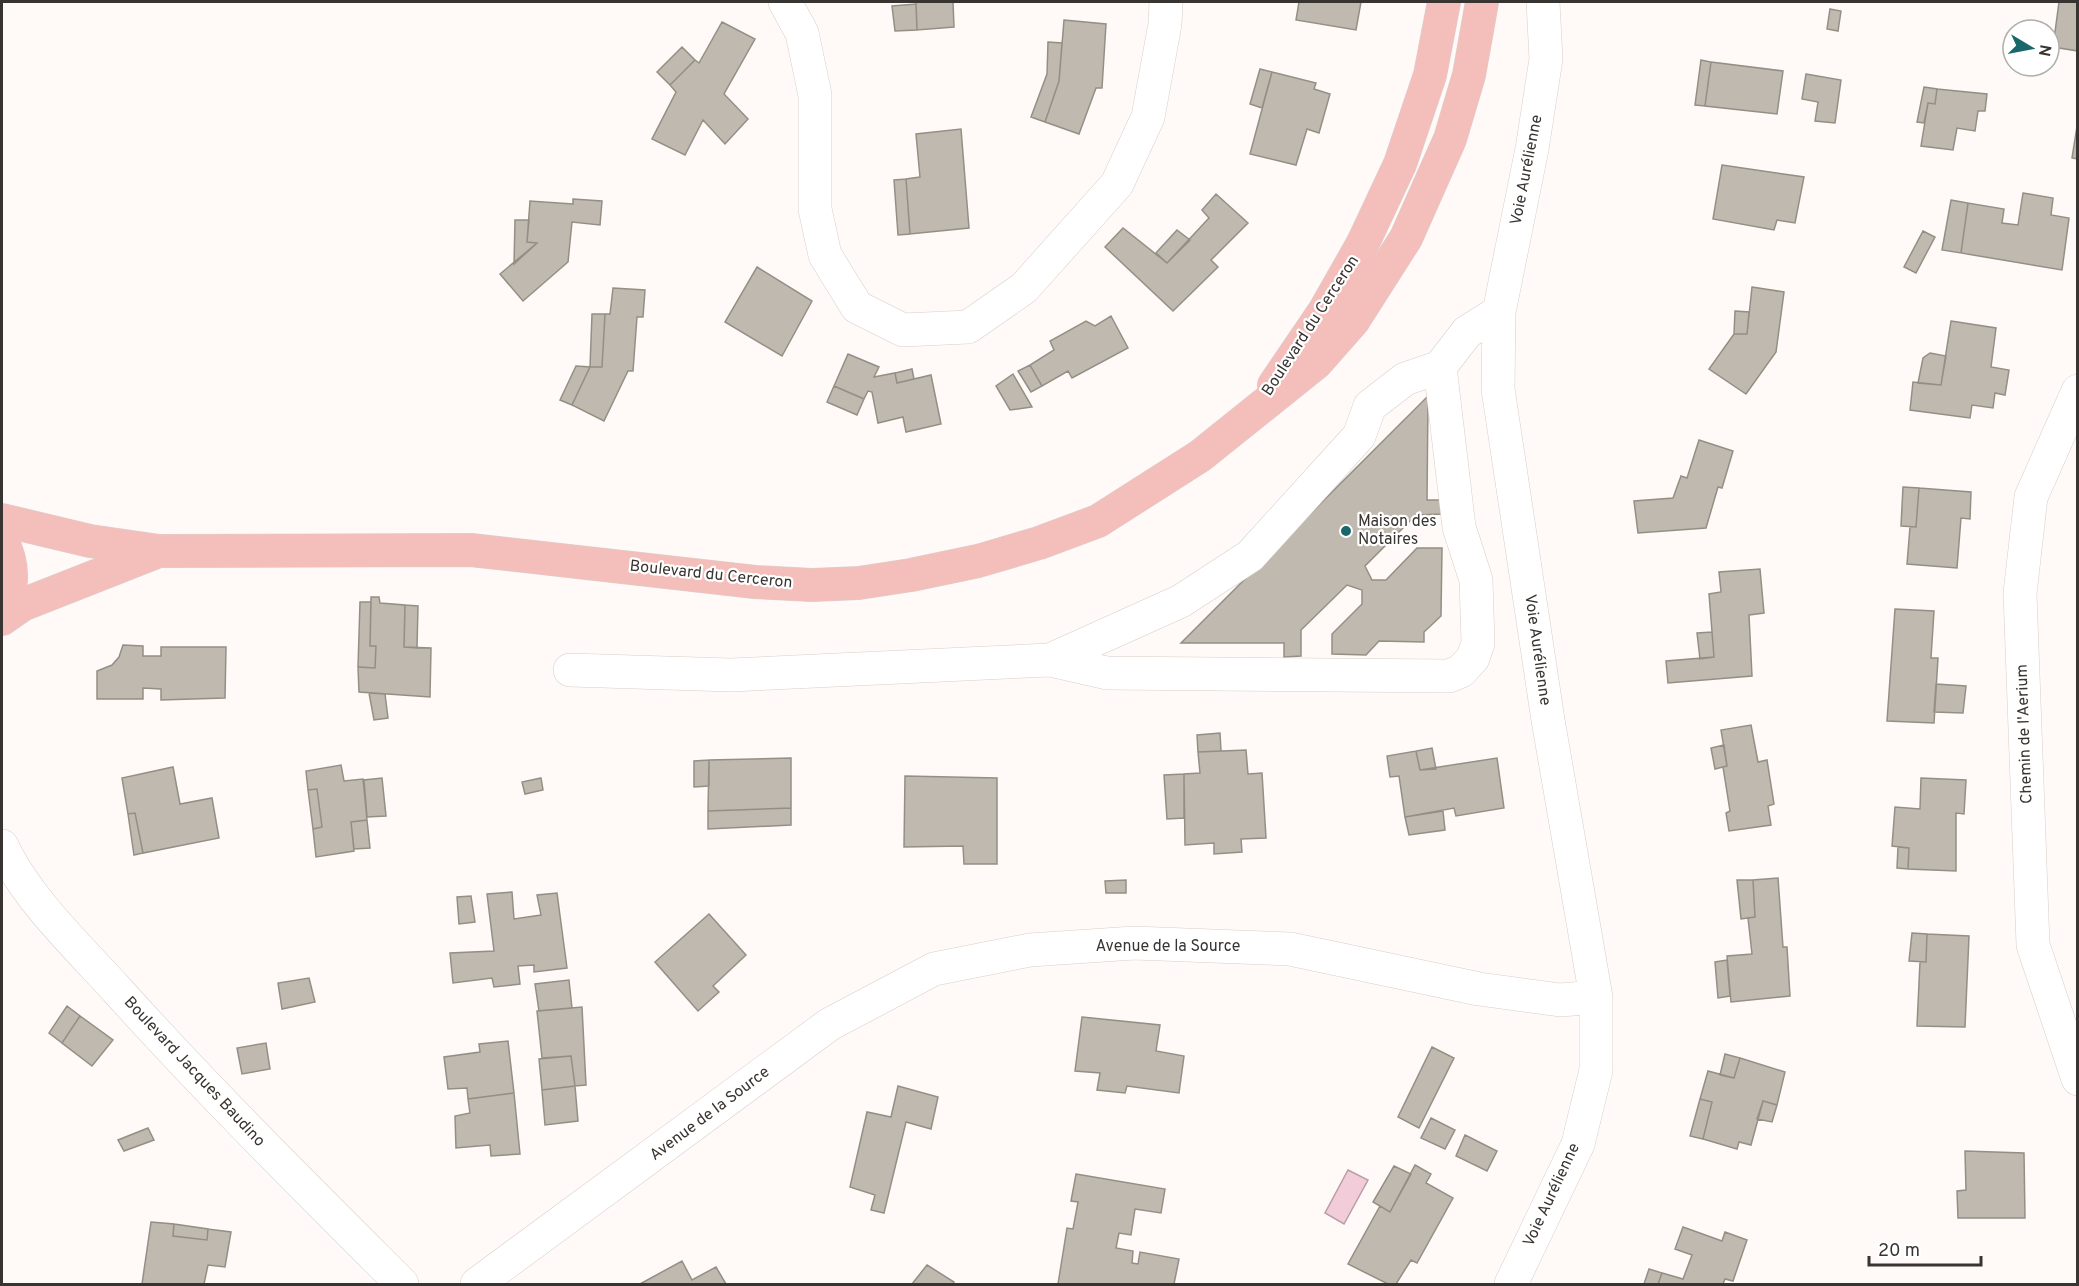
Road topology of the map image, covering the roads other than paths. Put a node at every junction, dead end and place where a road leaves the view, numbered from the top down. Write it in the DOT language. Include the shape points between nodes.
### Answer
graph roads {
  1 [pos="785,2"];
  2 [pos="1166,2"];
  3 [pos="1444,2"];
  4 [pos="1544,2"];
  5 [pos="1478,8"];
  6 [pos="1499,312"];
  7 [pos="1440,367"];
  8 [pos="2078,392"];
  9 [pos="1256,411"];
  10 [pos="2,520"];
  11 [pos="2,541"];
  12 [pos="159,551"];
  13 [pos="2,618"];
  14 [pos="1050,660"];
  15 [pos="570,670"];
  16 [pos="2,846"];
  17 [pos="1596,997"];
  18 [pos="2077,1077"];
  19 [pos="402,1284"];
  20 [pos="477,1284"];
  21 [pos="1511,1284"];
  1 -- 2 [label="street" via="802,33 815,95 815,209 825,255 857,307 903,330 968,327 1024,288 1117,184 1148,117"];
  3 -- 9 [label="main road, Boulevard du Cerceron" via="1430,75 1400,164 1363,243 1325,310"];
  4 -- 6 [label="street, Voie Aurélienne" via="1546,59 1533,149"];
  5 -- 9 [label="main road, Boulevard du Cerceron" via="1469,75 1450,139 1406,238 1353,321 1316,363"];
  6 -- 7 [label="street" via="1467,332"];
  6 -- 17 [label="street, Voie Aurélienne" via="1498,389 1548,720"];
  7 -- 14 [label="street" via="1405,379 1370,406 1359,436 1250,556 1181,601"];
  7 -- 14 [label="street" via="1459,527 1476,580 1478,643 1473,658 1461,671 1449,676 1107,673"];
  8 -- 18 [label="street, Chemin de l'Aerium" via="2031,497 2020,593 2033,945"];
  9 -- 12 [label="main road, Boulevard du Cerceron" via="1200,456 1098,521 978,561 859,583 755,582 471,550"];
  10 -- 12 [label="main road, Boulevard du Cerceron" via="90,541"];
  11 -- 13 [label="main road" via="12,574"];
  12 -- 13 [label="main road, Boulevard du Cerceron" via="21,605"];
  14 -- 15 [label="street" via="730,675"];
  16 -- 19 [label="street, Boulevard Jacques Baudino" via="8,860 56,923 171,1050"];
  17 -- 20 [label="street, Avenue de la Source" via="1560,1000 1479,989 1290,949 1134,943 1030,950 934,969 830,1024"];
  17 -- 21 [label="street, Voie Aurélienne" via="1596,1070 1578,1144"];
}
